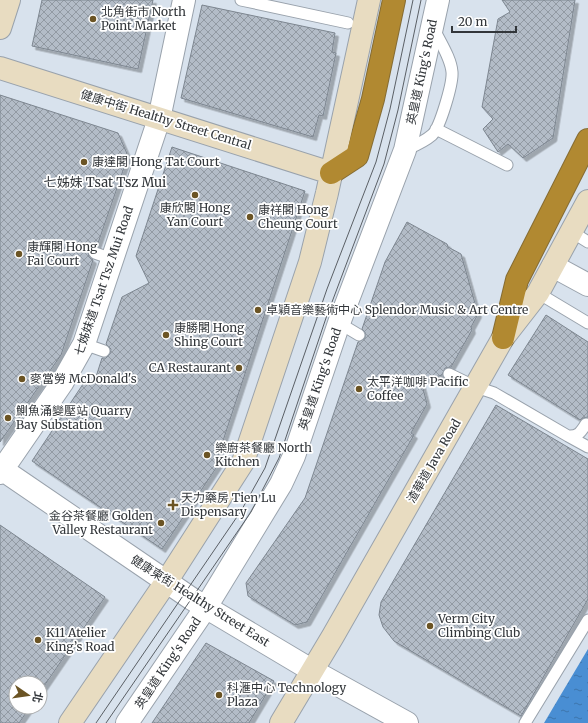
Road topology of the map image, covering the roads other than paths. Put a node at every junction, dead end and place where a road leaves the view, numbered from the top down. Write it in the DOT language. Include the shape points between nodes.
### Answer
graph roads {
  1 [pos="8,0"];
  2 [pos="184,0"];
  3 [pos="241,0"];
  4 [pos="369,0"];
  5 [pos="394,0"];
  6 [pos="438,0"];
  7 [pos="348,23"];
  8 [pos="432,25"];
  9 [pos="0,28"];
  10 [pos="0,68"];
  11 [pos="159,118"];
  12 [pos="436,129"];
  13 [pos="587,142"];
  14 [pos="405,150"];
  15 [pos="507,165"];
  16 [pos="331,173"];
  17 [pos="588,201"];
  18 [pos="580,237"];
  19 [pos="553,266"];
  20 [pos="588,285"];
  21 [pos="538,293"];
  22 [pos="588,322"];
  23 [pos="339,323"];
  24 [pos="359,335"];
  25 [pos="503,338"];
  26 [pos="84,344"];
  27 [pos="104,350"];
  28 [pos="448,374"];
  29 [pos="476,387"];
  30 [pos="586,424"];
  31 [pos="568,436"];
  32 [pos="588,447"];
  33 [pos="1,471"];
  34 [pos="166,582"];
  35 [pos="206,607"];
  36 [pos="588,620"];
  37 [pos="313,671"];
  38 [pos="70,723"];
  39 [pos="127,723"];
  40 [pos="281,723"];
  41 [pos="407,723"];
  42 [pos="525,723"];
  1 -- 9 [label="main road"];
  2 -- 11 [label="street, 七姊妹道 Tsat Tsz Mui Road"];
  3 -- 7 [label="lane"];
  4 -- 16 [label="main road"];
  5 -- 16 [label="highway" via="373,99 357,156"];
  6 -- 8 [label="street, 英皇道 King's Road"];
  8 -- 12 [label="lane" via="452,72"];
  8 -- 14 [label="street, 英皇道 King's Road"];
  10 -- 11 [label="main road, 健康中街 Healthy Street Central"];
  11 -- 16 [label="main road, 健康中街 Healthy Street Central"];
  11 -- 26 [label="street, 七姊妹道 Tsat Tsz Mui Road" via="104,256"];
  12 -- 14 [label="lane" via="427,139"];
  12 -- 15 [label="lane"];
  13 -- 25 [label="highway" via="518,280"];
  14 -- 23 [label="street, 英皇道 King's Road"];
  16 -- 34 [label="main road" via="310,262 244,462"];
  17 -- 18 [label="main road, 渣華道 Java Road"];
  18 -- 19 [label="main road, 渣華道 Java Road"];
  19 -- 20 [label="street"];
  19 -- 21 [label="main road, 渣華道 Java Road"];
  21 -- 22 [label="lane"];
  21 -- 25 [label="main road, 渣華道 Java Road"];
  23 -- 24 [label="lane"];
  23 -- 35 [label="street, 英皇道 King's Road" via="294,456 281,484"];
  25 -- 29 [label="main road, 渣華道 Java Road"];
  26 -- 27 [label="lane"];
  26 -- 33 [label="street, 七姊妹道 Tsat Tsz Mui Road" via="62,383"];
  28 -- 29 [label="lane"];
  29 -- 31 [label="lane" via="494,393"];
  29 -- 37 [label="main road, 渣華道 Java Road"];
  30 -- 31 [label="lane" via="580,433"];
  31 -- 32 [label="lane"];
  33 -- 34 [label="street, 健康東街 Healthy Street East"];
  34 -- 35 [label="street, 健康東街 Healthy Street East"];
  34 -- 38 [label="main road"];
  35 -- 37 [label="street, 健康東街 Healthy Street East"];
  35 -- 39 [label="street, 英皇道 King's Road"];
  36 -- 42 [label="lane"];
  37 -- 40 [label="main road, 渣華道 Java Road"];
  37 -- 41 [label="street, 健康東街 Healthy Street East"];
}
